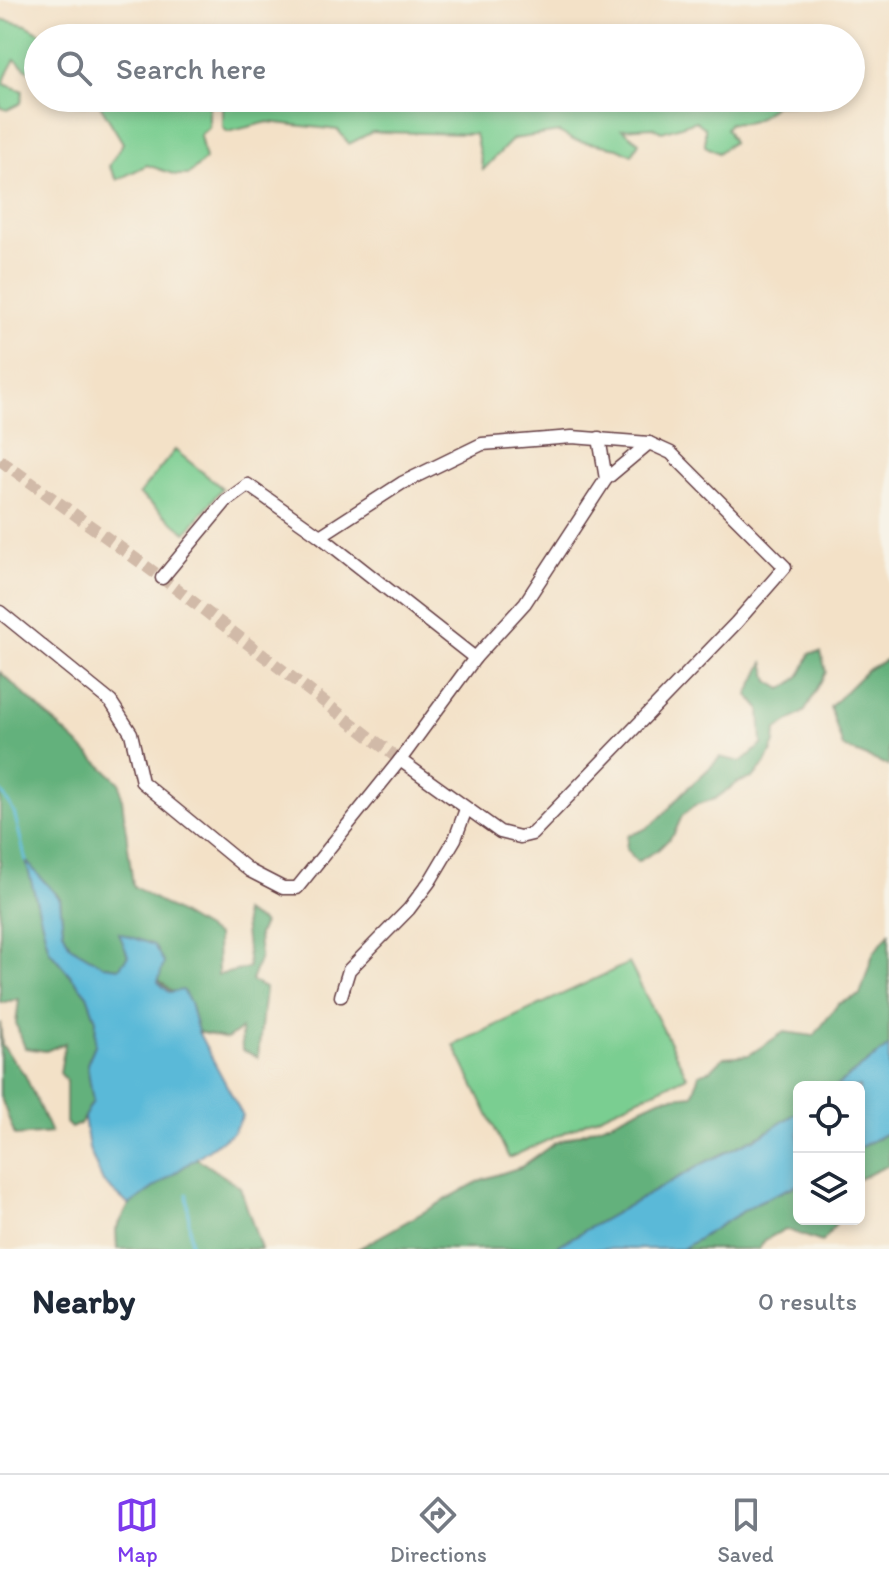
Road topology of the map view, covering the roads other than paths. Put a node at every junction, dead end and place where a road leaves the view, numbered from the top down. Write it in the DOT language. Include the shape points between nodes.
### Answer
graph roads {
  1 [pos="599,438"];
  2 [pos="649,443"];
  3 [pos="606,479"];
  4 [pos="320,536"];
  5 [pos="162,578"];
  6 [pos="0,612"];
  7 [pos="475,658"];
  8 [pos="400,760"];
  9 [pos="466,809"];
  10 [pos="341,996"];
  1 -- 2 [label="street"];
  1 -- 3 [label="street"];
  1 -- 4 [label="street" via="482,444 402,483"];
  2 -- 3 [label="street"];
  2 -- 9 [label="street" via="671,453 785,567 532,834 500,832"];
  3 -- 7 [label="street" via="525,603"];
  4 -- 5 [label="street" via="248,485 226,501"];
  4 -- 7 [label="street"];
  6 -- 8 [label="street" via="111,702 131,733 142,782 250,871 283,888 297,888"];
  7 -- 8 [label="street"];
  8 -- 9 [label="street"];
  9 -- 10 [label="street" via="430,881 349,970"];
}
